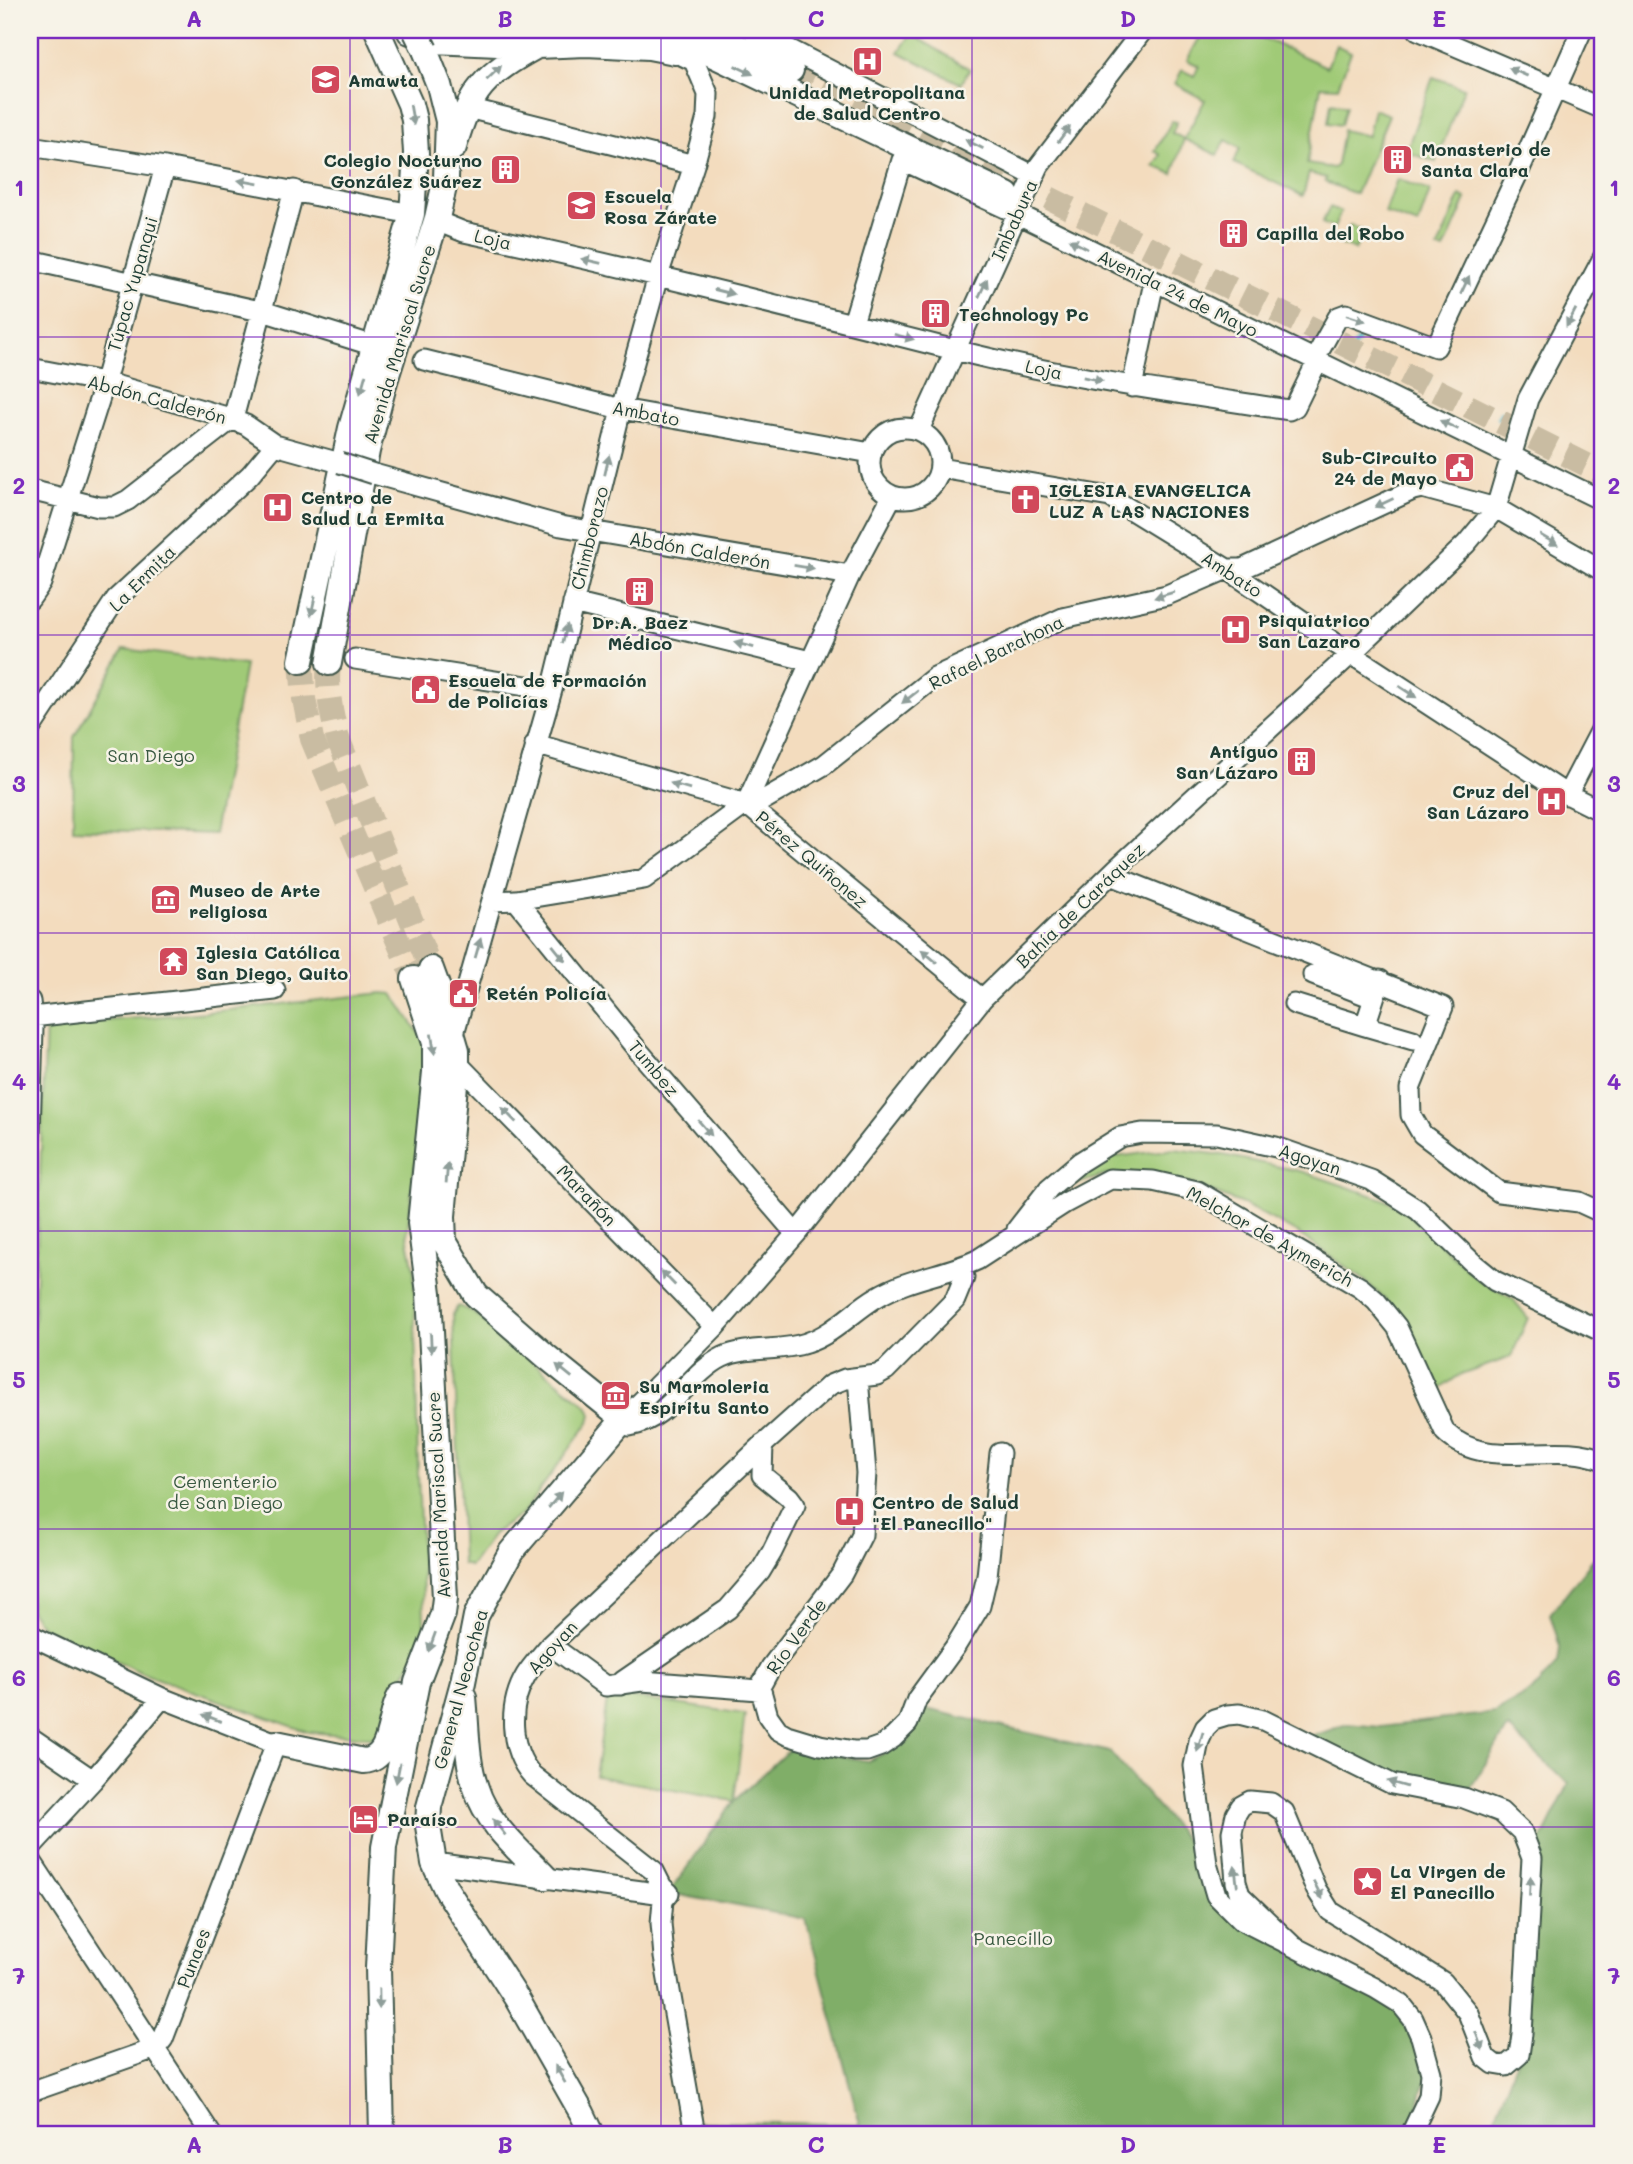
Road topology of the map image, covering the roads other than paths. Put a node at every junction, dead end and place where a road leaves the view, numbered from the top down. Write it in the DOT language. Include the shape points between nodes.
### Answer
graph roads {
  1 [pos="377,30"];
  2 [pos="405,30"];
  3 [pos="1143,30"];
  4 [pos="1418,30"];
  5 [pos="1581,30"];
  6 [pos="758,31"];
  7 [pos="651,35"];
  8 [pos="700,39"];
  9 [pos="420,40"];
  10 [pos="537,46"];
  11 [pos="675,52"];
  12 [pos="791,70"];
  13 [pos="1556,88"];
  14 [pos="468,108"];
  15 [pos="1603,109"];
  16 [pos="30,146"];
  17 [pos="694,165"];
  18 [pos="165,167"];
  19 [pos="1034,176"];
  20 [pos="446,178"];
  21 [pos="294,190"];
  22 [pos="1012,204"];
  23 [pos="412,214"];
  24 [pos="437,218"];
  25 [pos="1603,258"];
  26 [pos="30,260"];
  27 [pos="658,276"];
  28 [pos="1154,282"];
  29 [pos="133,283"];
  30 [pos="263,312"];
  31 [pos="853,323"];
  32 [pos="369,344"];
  33 [pos="954,350"];
  34 [pos="424,360"];
  35 [pos="1316,360"];
  36 [pos="30,368"];
  37 [pos="104,382"];
  38 [pos="1132,387"];
  39 [pos="621,409"];
  40 [pos="232,419"];
  41 [pos="919,430"];
  42 [pos="275,445"];
  43 [pos="871,453"];
  44 [pos="1511,455"];
  45 [pos="940,468"];
  46 [pos="30,490"];
  47 [pos="892,496"];
  48 [pos="66,498"];
  49 [pos="1603,501"];
  50 [pos="1496,508"];
  51 [pos="591,531"];
  52 [pos="1227,569"];
  53 [pos="1603,571"];
  54 [pos="850,575"];
  55 [pos="33,588"];
  56 [pos="573,603"];
  57 [pos="1351,654"];
  58 [pos="355,659"];
  59 [pos="301,661"];
  60 [pos="810,661"];
  61 [pos="329,663"];
  62 [pos="552,690"];
  63 [pos="1603,726"];
  64 [pos="30,729"];
  65 [pos="535,744"];
  66 [pos="1567,794"];
  67 [pos="746,804"];
  68 [pos="1603,812"];
  69 [pos="1111,875"];
  70 [pos="516,900"];
  71 [pos="492,901"];
  72 [pos="1313,975"];
  73 [pos="1376,989"];
  74 [pos="275,990"];
  75 [pos="982,999"];
  76 [pos="1294,1004"];
  77 [pos="31,1009"];
  78 [pos="1365,1026"];
  79 [pos="453,1037"];
  80 [pos="1413,1040"];
  81 [pos="457,1063"];
  82 [pos="30,1135"];
  83 [pos="1603,1213"];
  84 [pos="796,1234"];
  85 [pos="1011,1239"];
  86 [pos="962,1267"];
  87 [pos="429,1293"];
  88 [pos="476,1295"];
  89 [pos="715,1327"];
  90 [pos="1603,1332"];
  91 [pos="858,1378"];
  92 [pos="624,1419"];
  93 [pos="763,1444"];
  94 [pos="1000,1453"];
  95 [pos="1603,1460"];
  96 [pos="30,1635"];
  97 [pos="550,1645"];
  98 [pos="417,1682"];
  99 [pos="463,1682"];
  100 [pos="620,1685"];
  101 [pos="759,1690"];
  102 [pos="162,1698"];
  103 [pos="30,1737"];
  104 [pos="276,1742"];
  105 [pos="93,1780"];
  106 [pos="30,1848"];
  107 [pos="30,1859"];
  108 [pos="434,1863"];
  109 [pos="545,1877"];
  110 [pos="669,1893"];
  111 [pos="1293,1946"];
  112 [pos="156,2048"];
  113 [pos="30,2092"];
  114 [pos="211,2134"];
  115 [pos="382,2134"];
  116 [pos="592,2134"];
  117 [pos="695,2134"];
  118 [pos="1411,2134"];
  1 -- 23 [label="main road, Avenida Mariscal Sucre, one-way" via="414,120"];
  2 -- 10 [label="main road" via="433,41"];
  19 -- 3 [label="street, Imbabura, one-way"];
  13 -- 4 [label="street, one-way"];
  5 -- 13 [label="street"];
  19 -- 6 [label="street, one-way"];
  7 -- 8 [label="main road, Avenida 24 de Mayo"];
  7 -- 10 [label="main road"];
  7 -- 11 [label="main road"];
  8 -- 11 [label="main road"];
  8 -- 12 [label="main road, Avenida 24 de Mayo"];
  8 -- 22 [label="main road, Avenida 24 de Mayo, one-way"];
  9 -- 20 [label="main road, Avenida Mariscal Sucre" via="448,121"];
  14 -- 10 [label="main road, one-way" via="502,65"];
  11 -- 17 [label="street, Chimborazo" via="694,61 708,94"];
  13 -- 15 [label="street"];
  35 -- 13 [label="street, one-way" via="1332,324 1346,314 1436,347"];
  14 -- 17 [label="street"];
  14 -- 20 [label="main road"];
  16 -- 18 [label="street"];
  17 -- 27 [label="street, Chimborazo"];
  21 -- 18 [label="street, one-way"];
  18 -- 29 [label="street, Túpac Yupanqui"];
  19 -- 22 [label="street, Imbabura"];
  20 -- 24 [label="main road, Avenida Mariscal Sucre"];
  21 -- 23 [label="street"];
  21 -- 30 [label="street"];
  28 -- 22 [label="street, Avenida 24 de Mayo, one-way"];
  22 -- 31 [label="street, Avenida 24 de Mayo" via="902,160"];
  33 -- 22 [label="street, Imbabura, one-way"];
  23 -- 59 [label="main road, Avenida Mariscal Sucre, one-way" via="351,428"];
  27 -- 24 [label="street, Loja, one-way" via="464,232"];
  24 -- 61 [label="main road, Avenida Mariscal Sucre" via="367,451"];
  25 -- 44 [label="street, Bahía de Caráquez, one-way" via="1528,399"];
  26 -- 29 [label="street"];
  27 -- 31 [label="street, Loja, one-way"];
  27 -- 39 [label="street, Chimborazo"];
  28 -- 35 [label="street, Avenida 24 de Mayo"];
  28 -- 38 [label="street"];
  29 -- 30 [label="street"];
  29 -- 37 [label="street, Túpac Yupanqui"];
  30 -- 32 [label="street"];
  30 -- 40 [label="street"];
  31 -- 33 [label="street, Loja, one-way"];
  33 -- 38 [label="street, Loja, one-way"];
  33 -- 41 [label="street, Imbabura"];
  34 -- 39 [label="street, Ambato"];
  35 -- 38 [label="street, Loja" via="1295,407 1289,410"];
  44 -- 35 [label="street, one-way"];
  36 -- 37 [label="street, Abdón Calderón"];
  37 -- 40 [label="street, Abdón Calderón"];
  37 -- 48 [label="street, Túpac Yupanqui"];
  39 -- 43 [label="street, Ambato"];
  51 -- 39 [label="street, Chimborazo, one-way"];
  40 -- 42 [label="street, Abdón Calderón"];
  40 -- 48 [label="street" via="114,507"];
  41 -- 43 [label="street" via="895,428 876,442"];
  41 -- 45 [label="street" via="936,445"];
  42 -- 51 [label="street, Abdón Calderón, bridge"];
  42 -- 64 [label="street, La Ermita" via="250,475 116,599"];
  43 -- 47 [label="street" via="871,474"];
  44 -- 49 [label="street"];
  44 -- 50 [label="street, Bahía de Caráquez"];
  45 -- 47 [label="street" via="923,493"];
  45 -- 52 [label="street, Ambato" via="1110,497"];
  46 -- 48 [label="street"];
  47 -- 54 [label="street"];
  48 -- 55 [label="street, Túpac Yupanqui"];
  50 -- 52 [label="street, Rafael Barahona, one-way" via="1419,488 1242,569"];
  50 -- 53 [label="street, Rafael Barahona, one-way"];
  50 -- 57 [label="street, Bahía de Caráquez" via="1466,544"];
  51 -- 54 [label="street, Abdón Calderón, one-way"];
  51 -- 56 [label="street, Chimborazo"];
  52 -- 57 [label="street, Ambato"];
  52 -- 67 [label="street, Rafael Barahona, one-way" via="1167,595 1063,618 935,677 824,765 761,802"];
  54 -- 60 [label="street"];
  60 -- 56 [label="street, one-way"];
  62 -- 56 [label="street, Chimborazo, one-way"];
  57 -- 66 [label="street, Ambato, one-way"];
  57 -- 69 [label="street, Bahía de Caráquez"];
  58 -- 62 [label="street"];
  60 -- 67 [label="street"];
  62 -- 65 [label="street, Chimborazo"];
  63 -- 66 [label="street"];
  67 -- 65 [label="street, Pérez Quiñonez, one-way"];
  65 -- 71 [label="street, Chimborazo"];
  66 -- 68 [label="street, Ambato"];
  67 -- 70 [label="street, Rafael Barahona" via="649,878"];
  75 -- 67 [label="street, Pérez Quiñonez, one-way"];
  69 -- 73 [label="street"];
  69 -- 75 [label="street, Bahía de Caráquez"];
  70 -- 71 [label="street, Rafael Barahona"];
  70 -- 84 [label="street, Tumbez, one-way"];
  79 -- 71 [label="street, Chimborazo, one-way"];
  72 -- 73 [label="street"];
  73 -- 78 [label="street"];
  73 -- 83 [label="street" via="1443,1007 1410,1089 1411,1115 1422,1134 1499,1192 1580,1202"];
  74 -- 77 [label="street"];
  75 -- 84 [label="street, Bahía de Caráquez"];
  76 -- 78 [label="street"];
  77 -- 82 [label="street"];
  78 -- 80 [label="street"];
  79 -- 81 [label="main road, Avenida Mariscal Sucre"];
  79 -- 87 [label="main road, Avenida Mariscal Sucre, one-way" via="423,974 435,1043 420,1207"];
  88 -- 81 [label="main road, Avenida Mariscal Sucre, one-way" via="444,1241"];
  89 -- 81 [label="street, Marañón, one-way"];
  84 -- 89 [label="street, Bahía de Caráquez"];
  85 -- 86 [label="street, Melchor de Aymerich"];
  85 -- 90 [label="street, Agoyan" via="1049,1188 1120,1137 1217,1134 1276,1147 1371,1180 1418,1210 1494,1280"];
  85 -- 95 [label="street, Melchor de Aymerich" via="1110,1179 1153,1181 1197,1191 1345,1277 1376,1301 1398,1327 1445,1432 1459,1444 1476,1451 1574,1454"];
  86 -- 91 [label="street, Agoyan" via="964,1278 955,1300 886,1370"];
  86 -- 92 [label="street, Melchor de Aymerich" via="877,1297 808,1343 724,1356 647,1421 630,1426"];
  87 -- 88 [label="main road" via="459,1285"];
  87 -- 98 [label="main road, Avenida Mariscal Sucre, one-way" via="445,1589 443,1614"];
  92 -- 88 [label="main road, one-way"];
  89 -- 92 [label="street, Bahía de Caráquez"];
  91 -- 93 [label="street, Agoyan" via="830,1385"];
  91 -- 101 [label="street, Río Verde" via="866,1473 862,1535 842,1574 771,1667"];
  99 -- 92 [label="main road, General Necochea, one-way" via="476,1616 511,1552"];
  93 -- 97 [label="street, Agoyan"];
  93 -- 100 [label="street" via="763,1477 795,1505 772,1552 728,1609"];
  94 -- 101 [label="street, Río Verde" via="980,1606 917,1699 908,1723 893,1738 867,1751 854,1751 787,1735 768,1716"];
  96 -- 102 [label="street"];
  97 -- 100 [label="street" via="602,1685"];
  97 -- 110 [label="street, Agoyan" via="518,1691 514,1733 524,1765 654,1871"];
  98 -- 104 [label="main road" via="398,1698 382,1752 375,1759 364,1761"];
  98 -- 115 [label="main road, Avenida Mariscal Sucre, one-way" via="384,1847 378,1968"];
  99 -- 108 [label="main road, General Necochea" via="429,1807"];
  109 -- 99 [label="main road, one-way" via="500,1830 476,1790"];
  100 -- 101 [label="street" via="642,1681"];
  104 -- 102 [label="street, one-way"];
  102 -- 105 [label="street"];
  103 -- 105 [label="street"];
  104 -- 112 [label="street, Punaes"];
  105 -- 106 [label="street"];
  107 -- 112 [label="street"];
  108 -- 109 [label="street"];
  116 -- 108 [label="main road, General Necochea, one-way"];
  109 -- 110 [label="street"];
  110 -- 117 [label="street" via="663,1900 661,1923 664,1957"];
  111 -- 111 [label="street, one-way" via="1240,1895 1236,1882 1232,1832 1236,1814 1250,1801 1271,1803 1284,1812 1329,1911 1443,1982 1468,2013 1485,2057 1506,2066 1519,2055 1522,2034 1532,1858 1522,1832 1501,1812 1464,1798 1392,1784 1263,1720 1240,1714 1214,1719 1199,1741 1194,1766 1207,1864 1216,1895 1241,1920"];
  111 -- 118 [label="street" via="1375,1988 1401,2004 1413,2019 1432,2073 1429,2096"];
  112 -- 113 [label="street"];
  112 -- 114 [label="street"];
}
